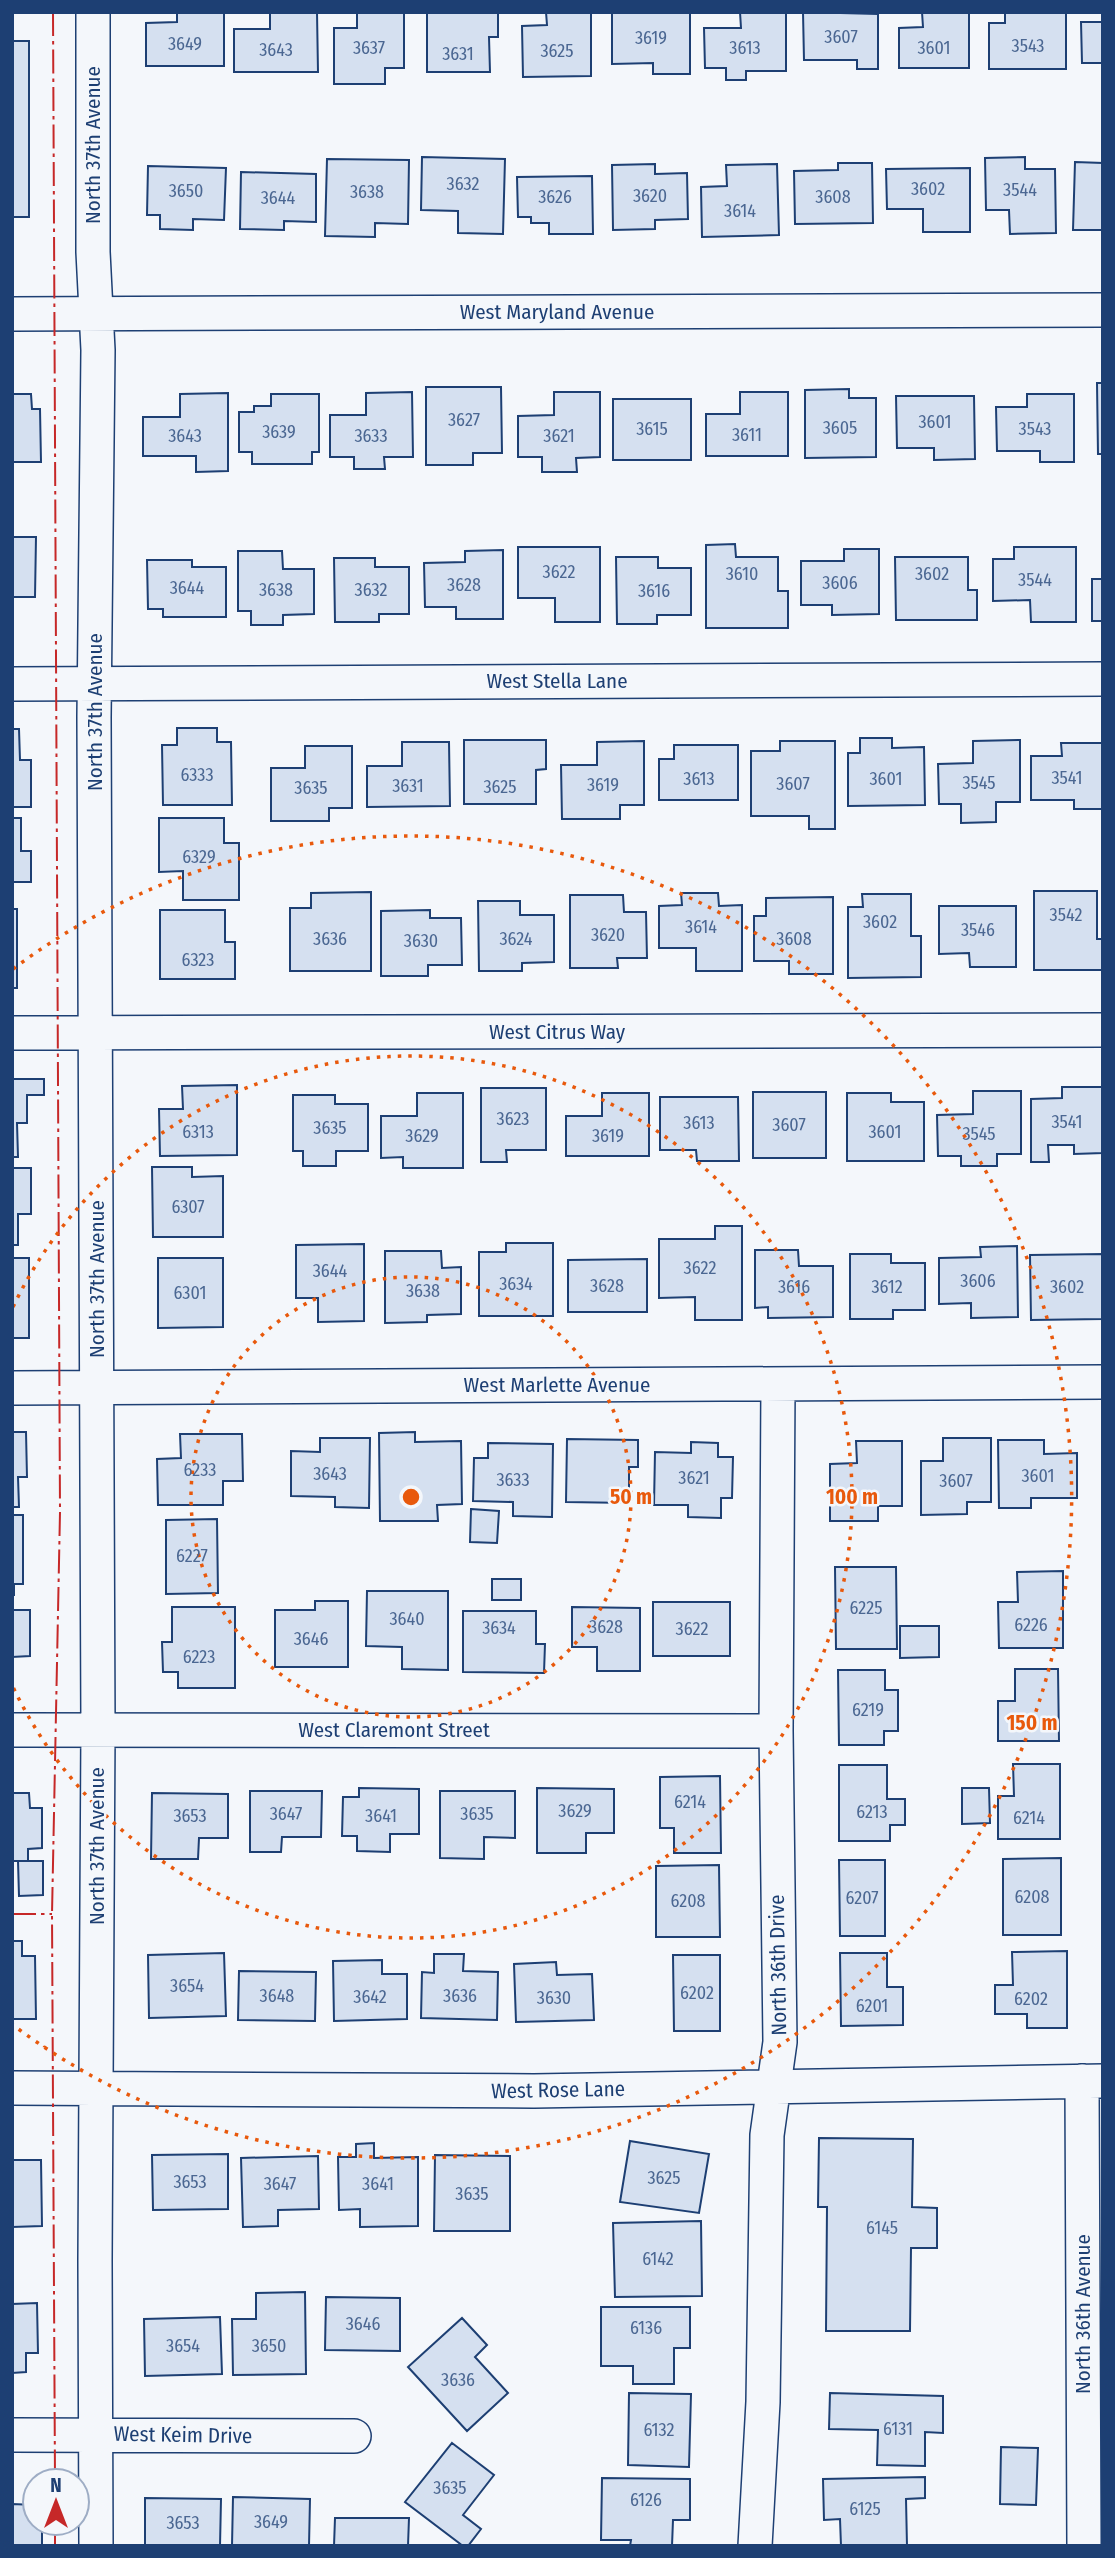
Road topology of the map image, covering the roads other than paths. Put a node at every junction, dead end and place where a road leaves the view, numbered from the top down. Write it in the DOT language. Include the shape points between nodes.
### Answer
graph roads {
  1 [pos="93,12"];
  2 [pos="1103,310"];
  3 [pos="96,313"];
  4 [pos="12,314"];
  5 [pos="1103,679"];
  6 [pos="94,683"];
  7 [pos="12,684"];
  8 [pos="1103,1030"];
  9 [pos="12,1033"];
  10 [pos="97,1033"];
  11 [pos="1103,1382"];
  12 [pos="778,1384"];
  13 [pos="12,1388"];
  14 [pos="97,1388"];
  15 [pos="98,1729"];
  16 [pos="12,1730"];
  17 [pos="776,1731"];
  18 [pos="1092,2081"];
  19 [pos="96,2087"];
  20 [pos="12,2088"];
  21 [pos="773,2088"];
  22 [pos="97,2434"];
  23 [pos="12,2435"];
  24 [pos="354,2436"];
  25 [pos="96,2546"];
  26 [pos="755,2546"];
  27 [pos="1084,2546"];
  1 -- 3 [label="street, North 37th Avenue"];
  2 -- 3 [label="street, West Maryland Avenue"];
  3 -- 4 [label="street, West Maryland Avenue"];
  3 -- 6 [label="street, North 37th Avenue"];
  5 -- 6 [label="street, West Stella Lane"];
  6 -- 7 [label="street, West Stella Lane"];
  6 -- 10 [label="street, North 37th Avenue"];
  8 -- 10 [label="street, West Citrus Way"];
  9 -- 10 [label="street, West Citrus Way"];
  10 -- 14 [label="street, North 37th Avenue"];
  11 -- 12 [label="street, West Marlette Avenue"];
  12 -- 14 [label="street, West Marlette Avenue"];
  12 -- 17 [label="street, North 36th Drive"];
  13 -- 14 [label="street, West Marlette Avenue"];
  14 -- 15 [label="street, North 37th Avenue"];
  15 -- 16 [label="street, West Claremont Street"];
  15 -- 17 [label="street, West Claremont Street"];
  15 -- 19 [label="street, North 37th Avenue"];
  17 -- 21 [label="street, North 36th Drive" via="780,2042"];
  18 -- 21 [label="street, West Rose Lane"];
  18 -- 27 [label="street, North 36th Avenue"];
  19 -- 20 [label="street, West Rose Lane"];
  19 -- 21 [label="street, West Rose Lane"];
  19 -- 22 [label="street, North 37th Avenue"];
  21 -- 26 [label="street, North 36th Drive" via="767,2135 763,2416"];
  22 -- 23 [label="street, West Keim Drive"];
  22 -- 24 [label="street, West Keim Drive"];
  22 -- 25 [label="street, North 37th Avenue"];
}
